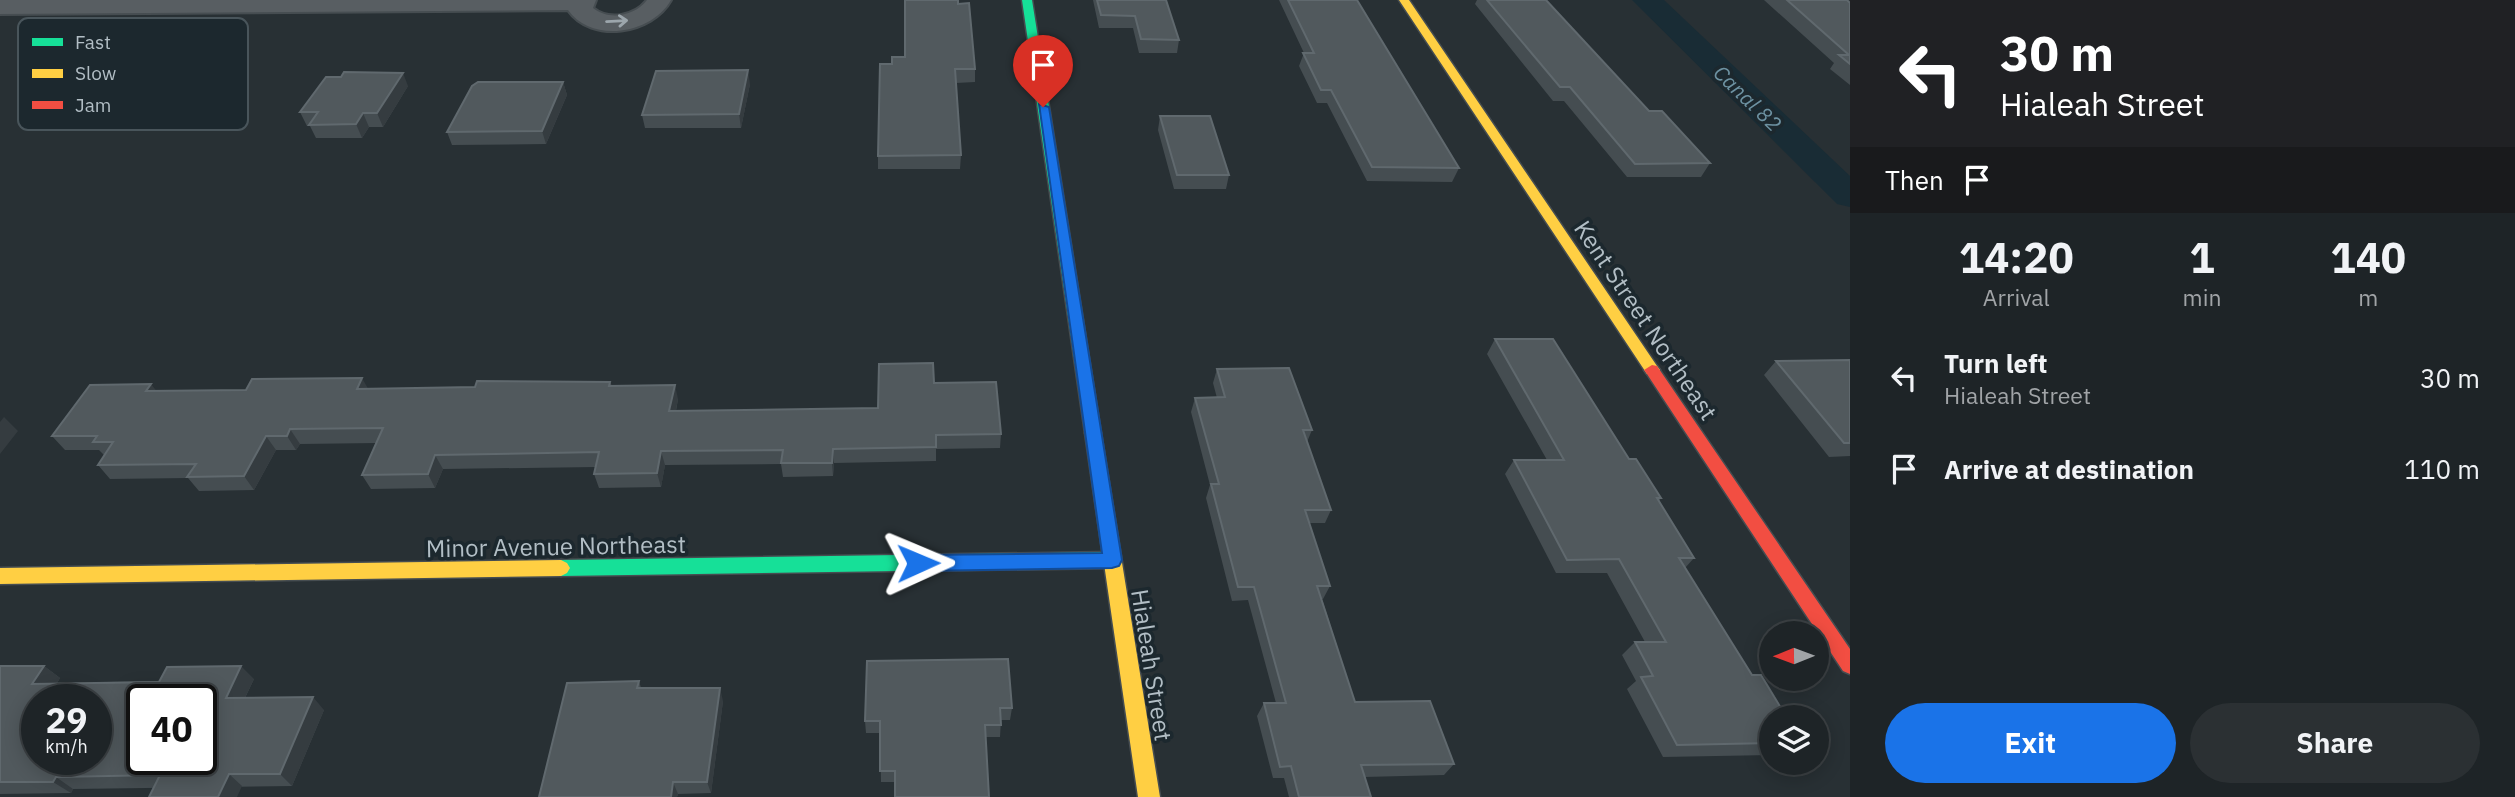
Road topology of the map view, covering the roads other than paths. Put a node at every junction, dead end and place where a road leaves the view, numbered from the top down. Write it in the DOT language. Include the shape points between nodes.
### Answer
graph roads {
  1 [pos="659,0"];
  2 [pos="1027,0"];
  3 [pos="1404,0"];
  4 [pos="583,1"];
  5 [pos="0,7"];
  6 [pos="1112,560"];
  7 [pos="0,576"];
  8 [pos="1850,665"];
  9 [pos="1149,797"];
  4 -- 1 [label="street, one-way" via="583,14 615,22 642,17"];
  2 -- 6 [label="street, Hialeah Street"];
  3 -- 8 [label="street, Kent Street Northeast"];
  4 -- 5 [label="street"];
  6 -- 7 [label="street, Minor Avenue Northeast"];
  6 -- 9 [label="street, Hialeah Street"];
}
